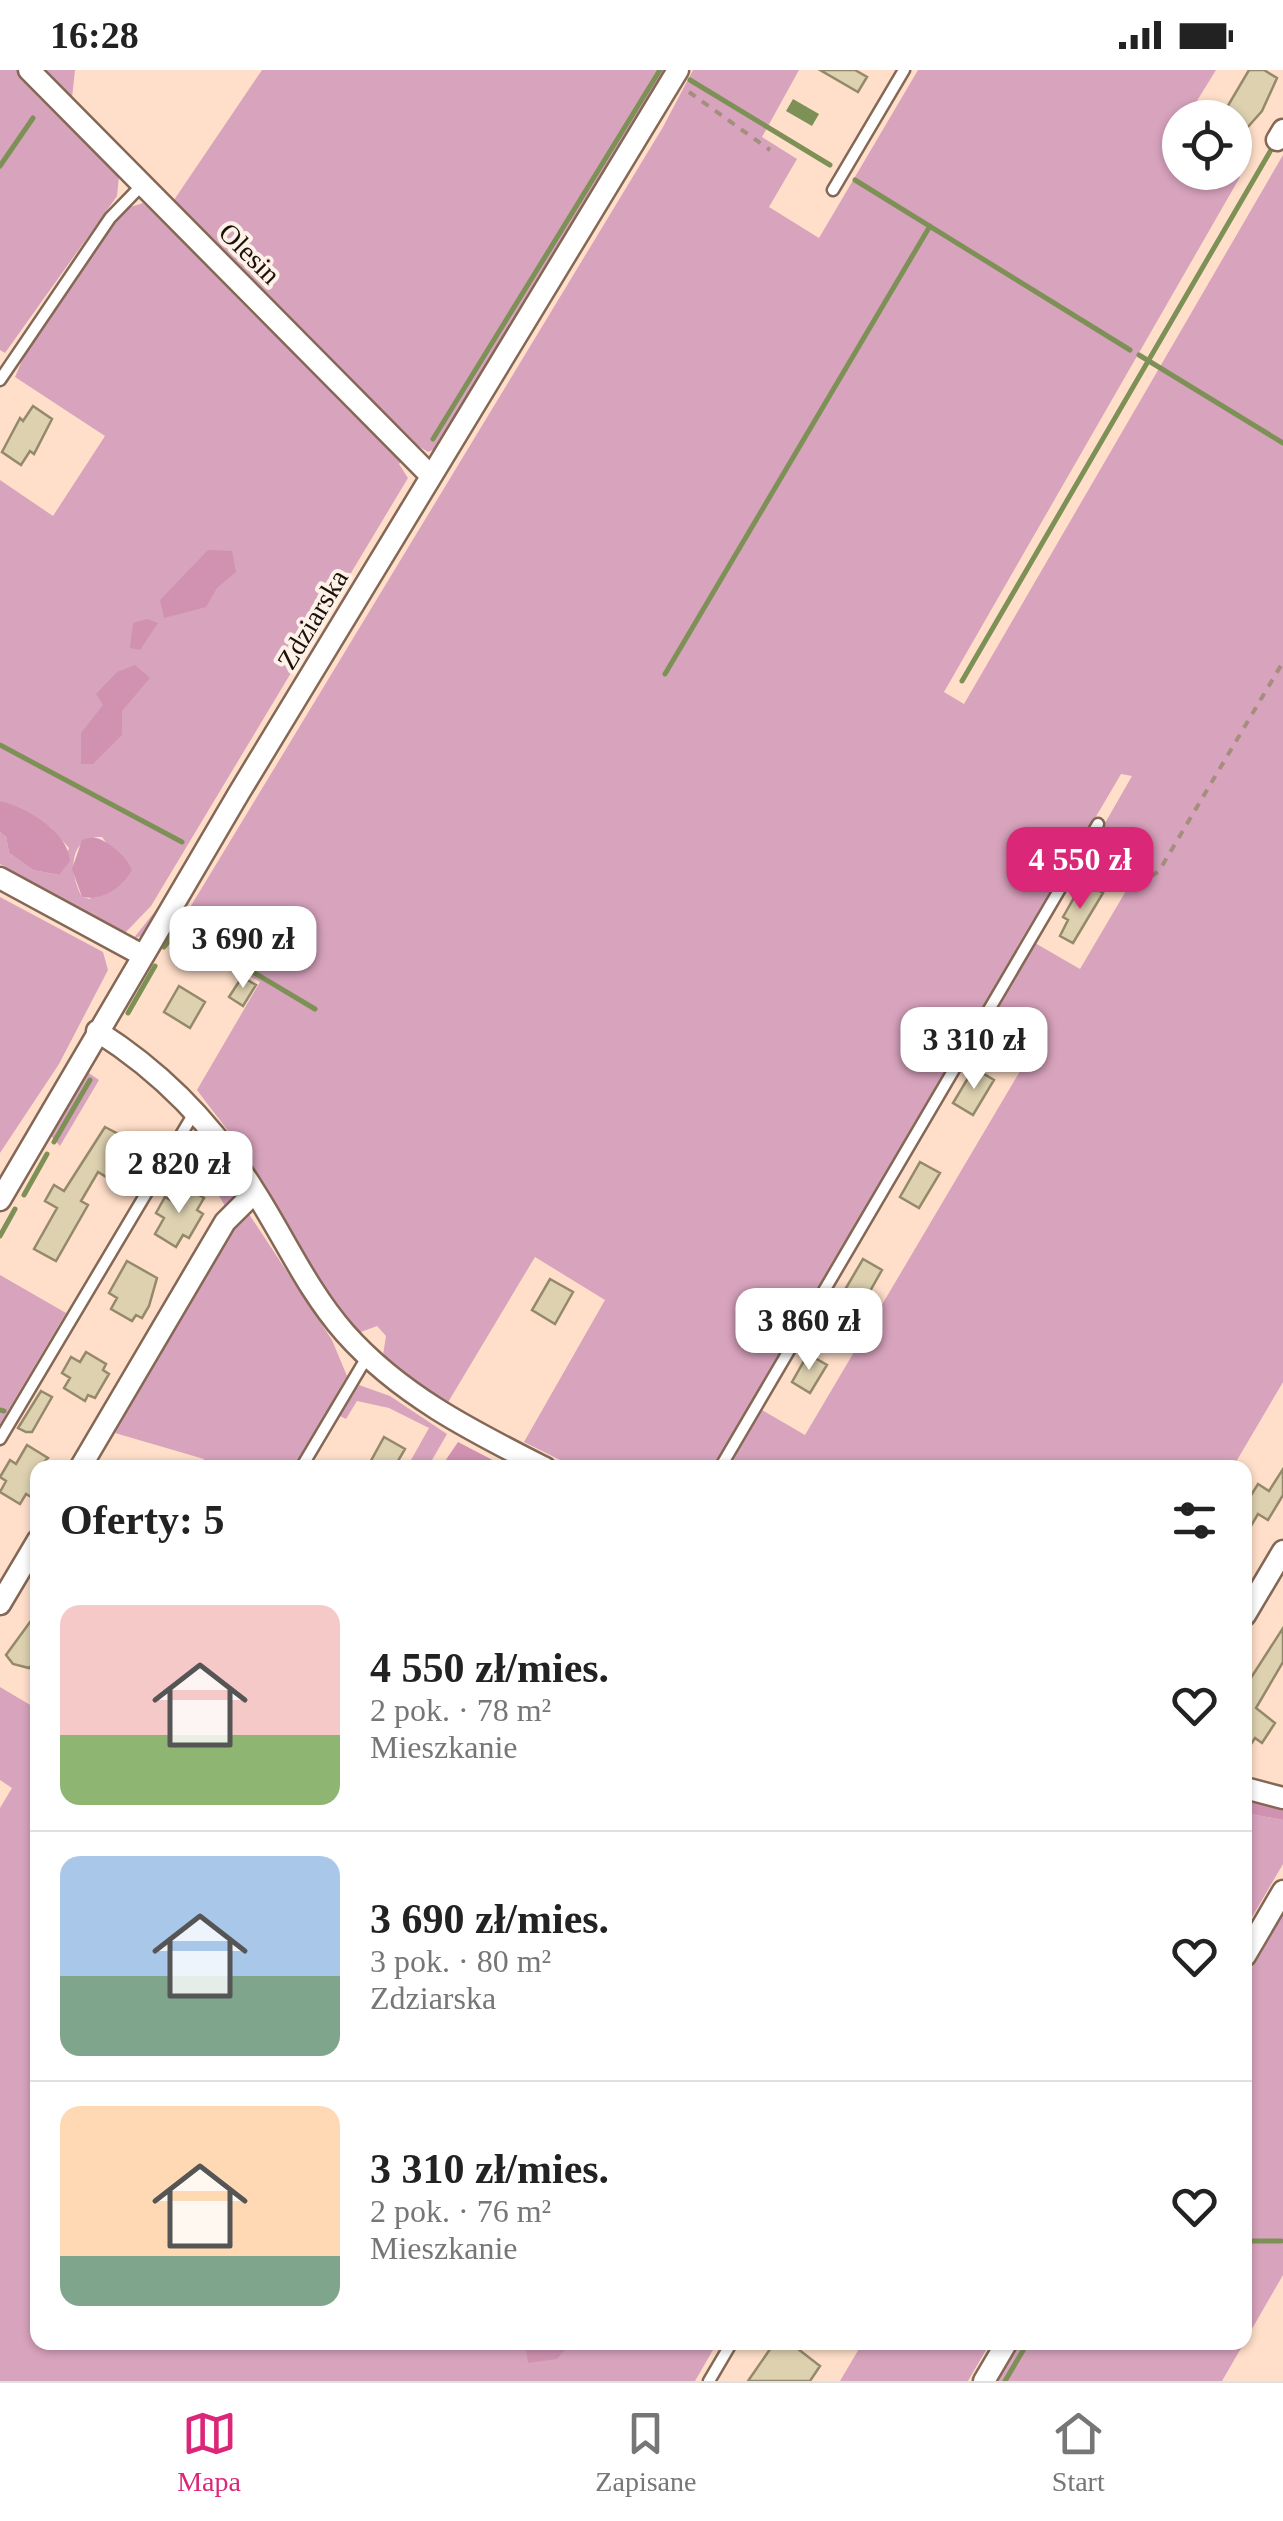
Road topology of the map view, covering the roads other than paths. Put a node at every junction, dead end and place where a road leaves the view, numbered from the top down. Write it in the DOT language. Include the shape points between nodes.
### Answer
graph roads {
  1 [pos="29,70"];
  2 [pos="904,70"];
  3 [pos="679,78"];
  4 [pos="143,184"];
  5 [pos="832,190"];
  6 [pos="0,380"];
  7 [pos="432,476"];
  8 [pos="1098,824"];
  9 [pos="0,878"];
  10 [pos="142,955"];
  11 [pos="97,1031"];
  12 [pos="195,1111"];
  13 [pos="255,1192"];
  14 [pos="0,1200"];
  15 [pos="368,1356"];
  16 [pos="0,1439"];
  17 [pos="85,1460"];
  18 [pos="306,1460"];
  19 [pos="530,1460"];
  20 [pos="725,1460"];
  21 [pos="1283,1550"];
  22 [pos="30,1553"];
  23 [pos="1252,1603"];
  24 [pos="0,1604"];
  25 [pos="1252,1790"];
  26 [pos="1283,1798"];
  27 [pos="1283,1891"];
  28 [pos="1252,1944"];
  29 [pos="727,2350"];
  30 [pos="1002,2350"];
  31 [pos="709,2381"];
  32 [pos="984,2381"];
  1 -- 4 [label="street, Olesin"];
  2 -- 5 [label="lane"];
  3 -- 7 [label="street, Zdziarska"];
  4 -- 6 [label="lane" via="110,218"];
  4 -- 7 [label="street, Olesin"];
  7 -- 10 [label="street, Zdziarska"];
  8 -- 20 [label="lane"];
  9 -- 10 [label="street"];
  10 -- 11 [label="street, Zdziarska"];
  11 -- 12 [label="street"];
  11 -- 14 [label="street, Zdziarska"];
  12 -- 13 [label="street"];
  12 -- 16 [label="lane"];
  13 -- 15 [label="street" via="321,1302"];
  13 -- 17 [label="street" via="225,1222"];
  15 -- 18 [label="lane"];
  15 -- 19 [label="street" via="440,1413"];
  21 -- 23 [label="street"];
  22 -- 24 [label="street"];
  25 -- 26 [label="street"];
  27 -- 28 [label="street"];
  29 -- 31 [label="lane"];
  30 -- 32 [label="street"];
}
